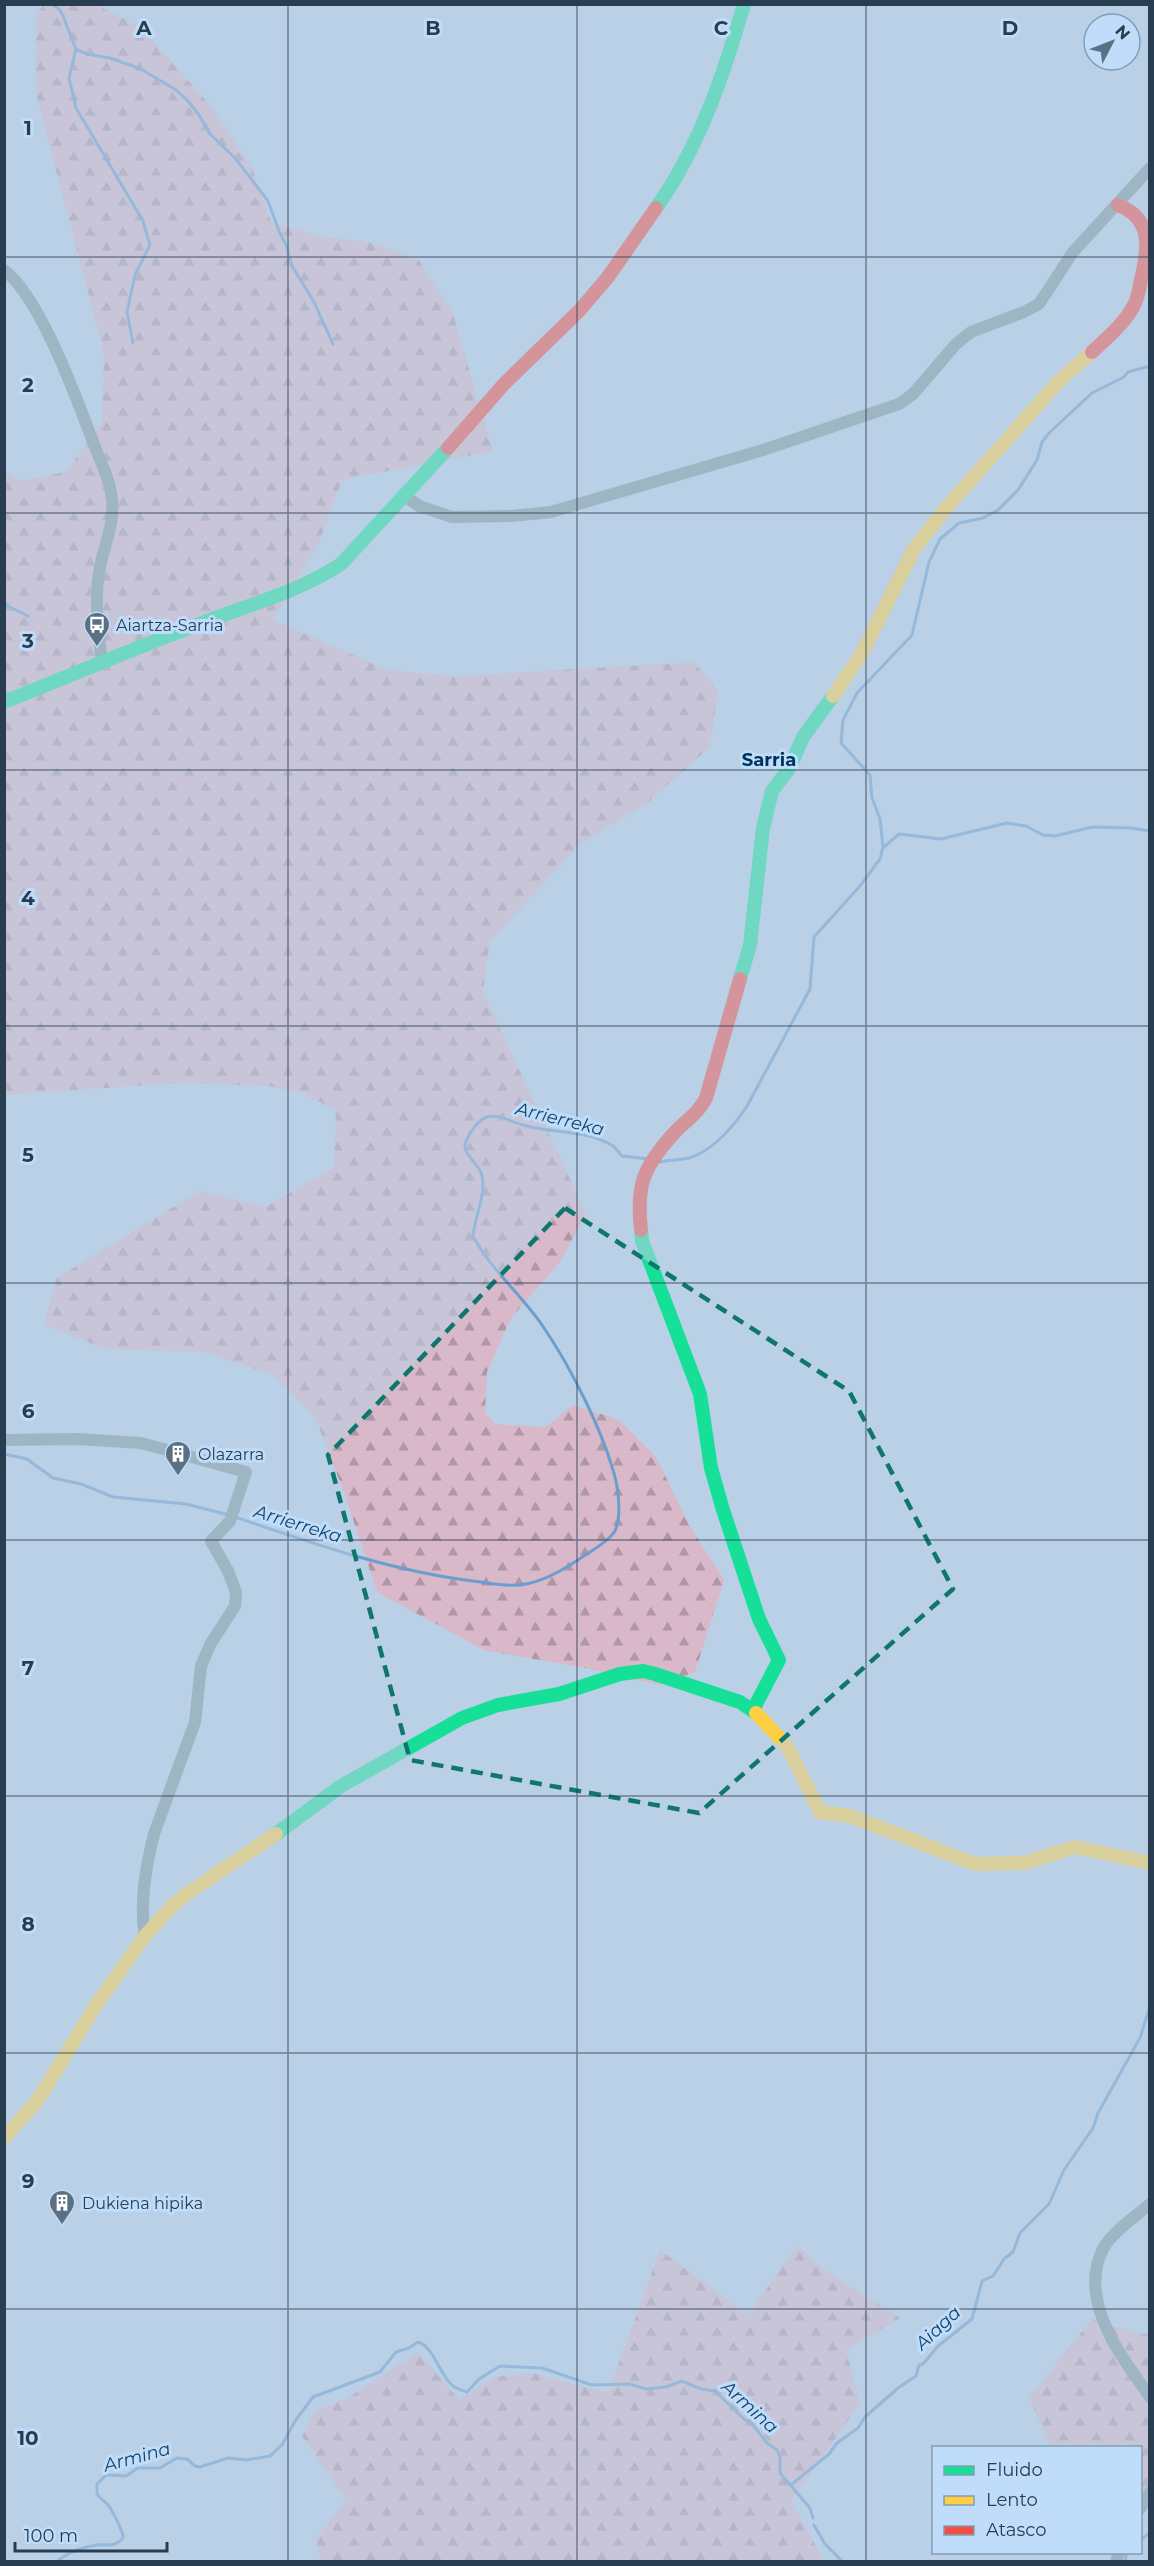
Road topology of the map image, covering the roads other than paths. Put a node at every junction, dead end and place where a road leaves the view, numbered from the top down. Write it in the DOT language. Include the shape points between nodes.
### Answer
graph roads {
  1 [pos="744,4"];
  2 [pos="1149,168"];
  3 [pos="1118,205"];
  4 [pos="4,270"];
  5 [pos="405,496"];
  6 [pos="102,662"];
  7 [pos="4,702"];
  8 [pos="4,1440"];
  9 [pos="753,1710"];
  10 [pos="1149,1863"];
  11 [pos="145,1936"];
  12 [pos="4,2138"];
  13 [pos="1149,2204"];
  14 [pos="1149,2397"];
  1 -- 5 [label="street" via="729,57 696,139 660,203 591,297 504,384"];
  2 -- 3 [label="street"];
  3 -- 5 [label="street" via="1073,252 1039,304 971,332 899,404 763,450 551,512 452,517 420,506"];
  3 -- 9 [label="street" via="1132,213 1145,230 1148,249 1135,304 1122,324 1060,380 914,549 861,655 803,737 789,769 772,791 763,828 750,945 706,1098 699,1112 660,1151 641,1182 638,1201 642,1241 700,1394 720,1500 759,1619 779,1660"];
  4 -- 6 [label="street" via="39,317 107,476 112,501 99,569 97,613"];
  5 -- 6 [label="street" via="326,575"];
  6 -- 7 [label="street"];
  8 -- 11 [label="street" via="141,1443 246,1472 231,1515 211,1541 236,1592 235,1606 201,1666 195,1722 154,1834 141,1915"];
  9 -- 10 [label="street" via="792,1751 820,1812 850,1816 975,1864 1024,1863 1075,1846"];
  9 -- 11 [label="street" via="740,1702 643,1671 598,1680 544,1698 481,1710 341,1786 188,1893"];
  11 -- 12 [label="street" via="77,2034 38,2100"];
  13 -- 14 [label="street" via="1103,2247 1096,2286 1103,2322"];
}
